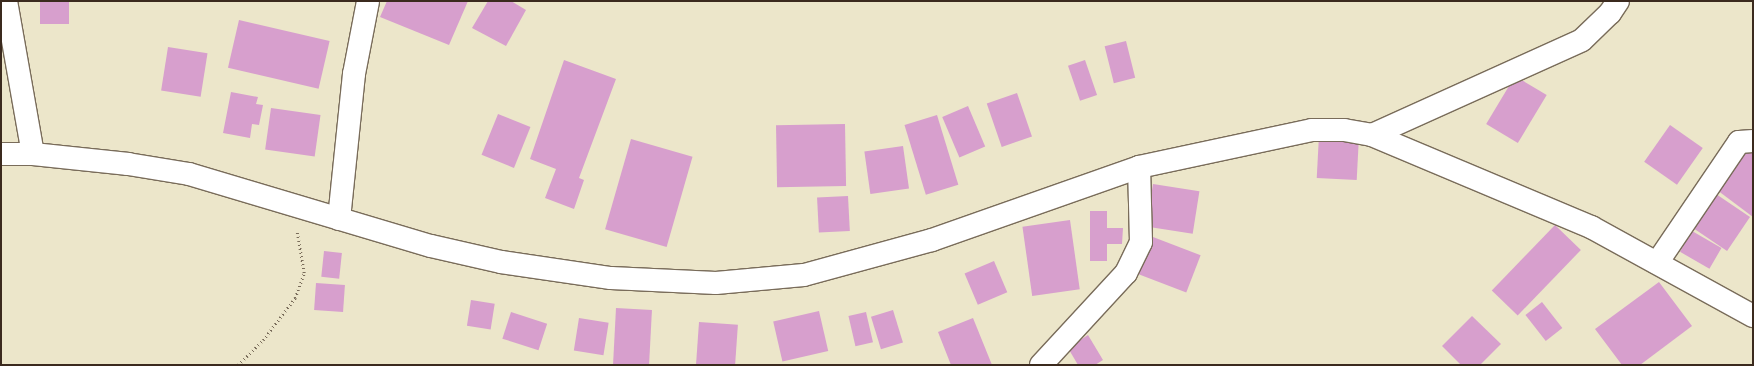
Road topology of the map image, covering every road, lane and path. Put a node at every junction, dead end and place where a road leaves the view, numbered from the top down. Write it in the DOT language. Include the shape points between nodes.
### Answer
graph roads {
  1 [pos="6,1"];
  2 [pos="368,1"];
  3 [pos="1618,1"];
  4 [pos="1372,135"];
  5 [pos="1753,141"];
  6 [pos="1,154"];
  7 [pos="33,154"];
  8 [pos="1139,167"];
  9 [pos="303,206"];
  10 [pos="339,219"];
  11 [pos="1657,263"];
  12 [pos="1753,316"];
  13 [pos="238,365"];
  14 [pos="1041,365"];
  1 -- 7 [label="street"];
  2 -- 10 [label="street" via="354,74"];
  3 -- 4 [label="street" via="1610,13 1582,40"];
  4 -- 8 [label="street" via="1344,130 1312,130"];
  4 -- 11 [label="street" via="1591,227"];
  5 -- 11 [label="street" via="1739,142"];
  6 -- 7 [label="street"];
  7 -- 9 [label="street" via="128,164 189,174"];
  8 -- 10 [label="street" via="902,248 804,275 716,283 611,278 501,262 431,246"];
  8 -- 14 [label="street" via="1141,242 1126,273"];
  9 -- 10 [label="street"];
  9 -- 13 [label="path" via="297,233 304,273 295,298 263,340"];
  11 -- 12 [label="street"];
}
